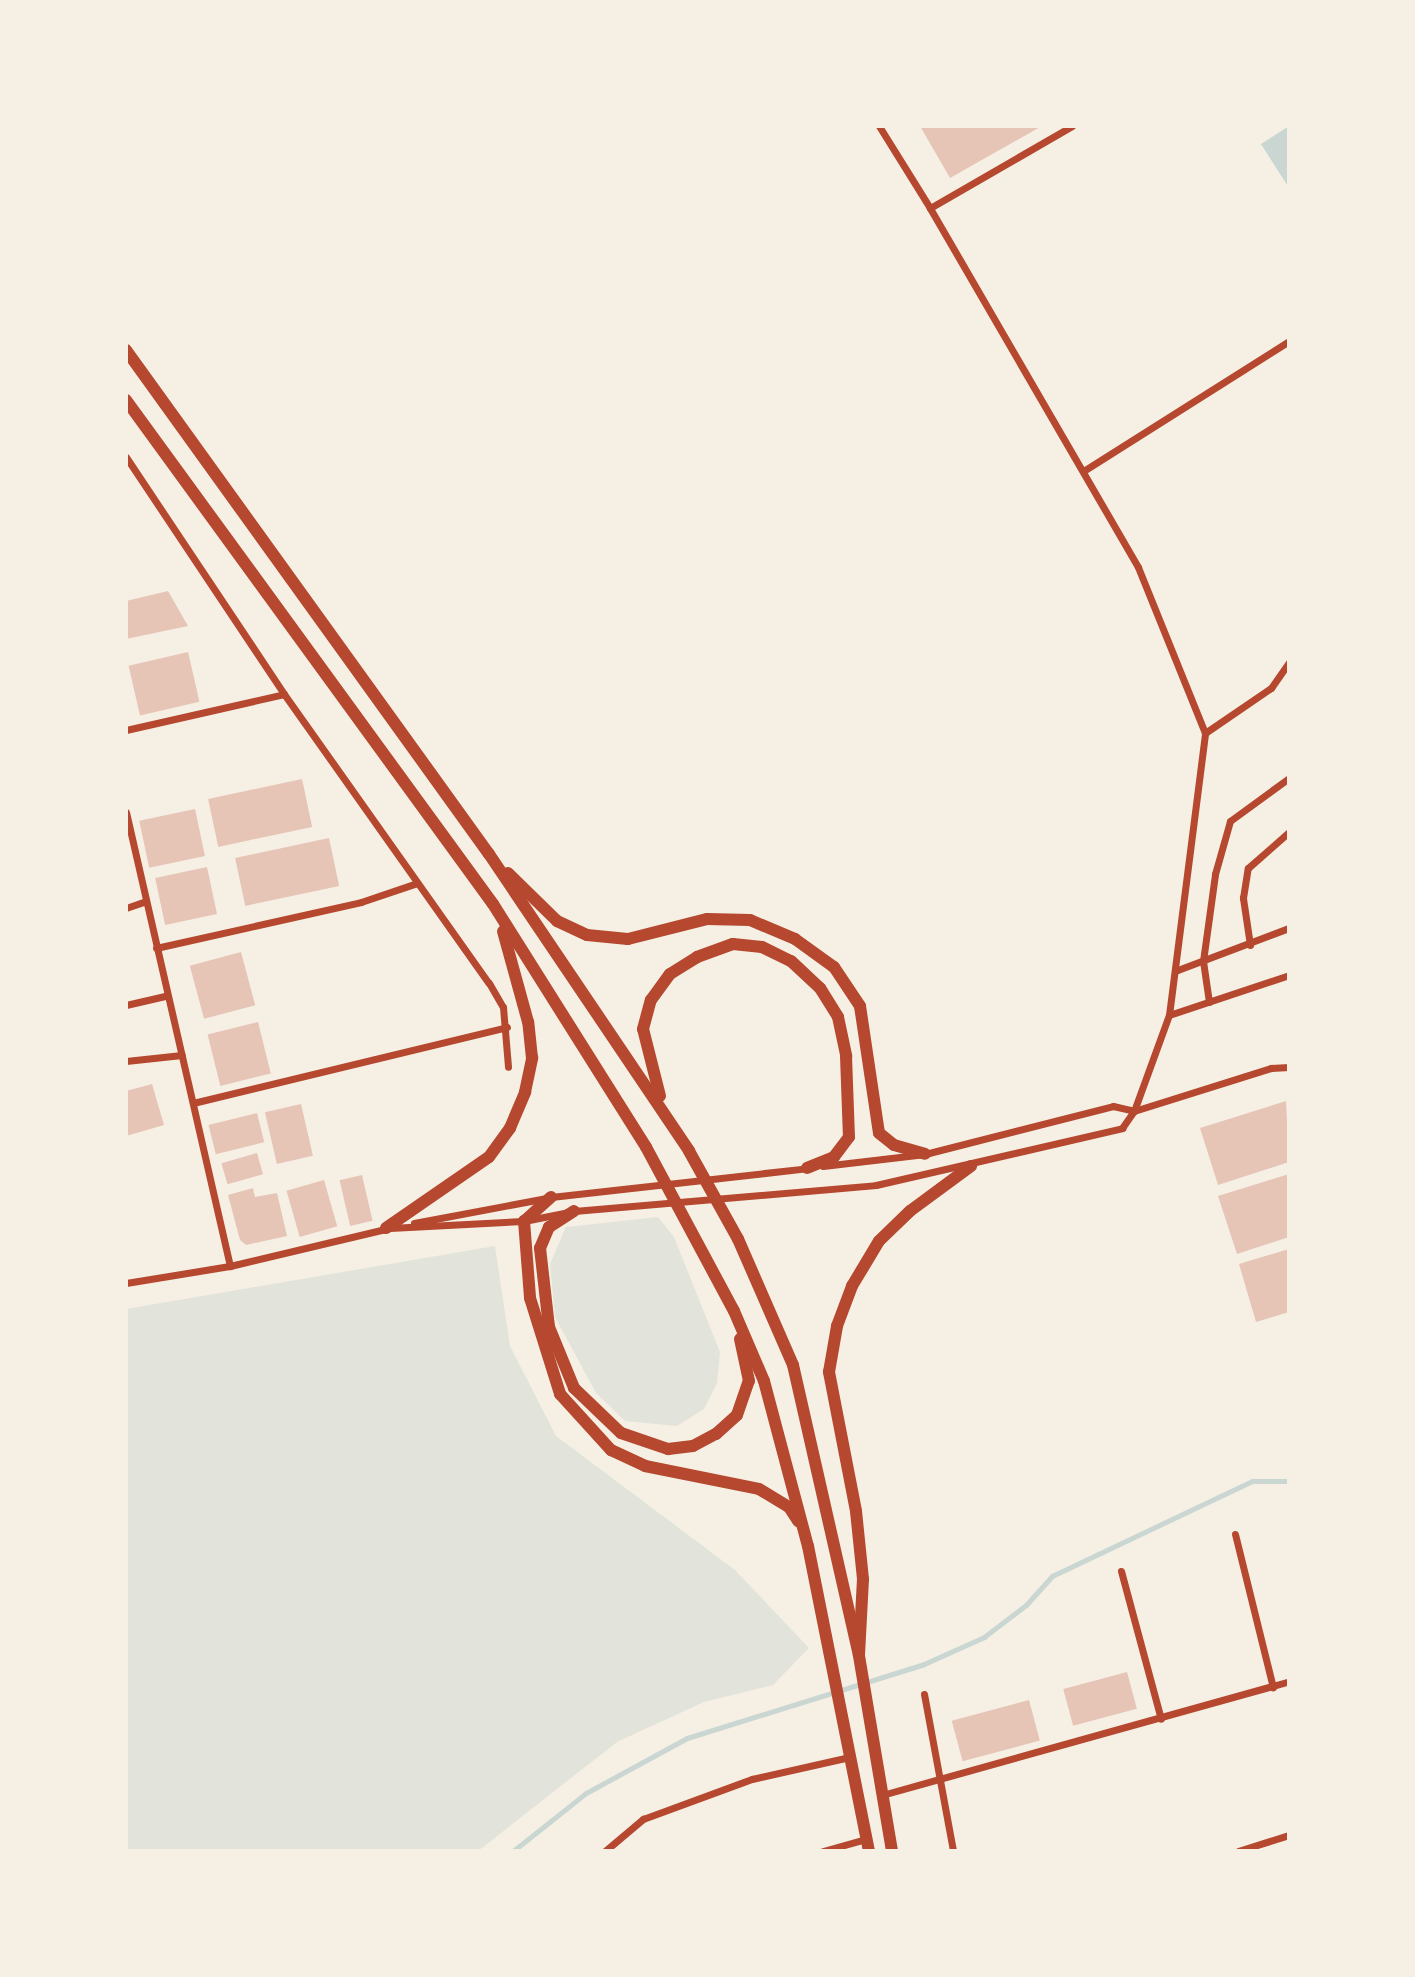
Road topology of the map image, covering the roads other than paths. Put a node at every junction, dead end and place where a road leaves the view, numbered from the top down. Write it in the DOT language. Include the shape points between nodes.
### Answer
graph roads {
  1 [pos="879,126"];
  2 [pos="1072,126"];
  3 [pos="930,208"];
  4 [pos="1289,341"];
  5 [pos="126,350"];
  6 [pos="126,400"];
  7 [pos="126,457"];
  8 [pos="1085,470"];
  9 [pos="1289,662"];
  10 [pos="284,694"];
  11 [pos="126,730"];
  12 [pos="1205,733"];
  13 [pos="1289,778"];
  14 [pos="126,812"];
  15 [pos="127,824"];
  16 [pos="1289,832"];
  17 [pos="489,854"];
  18 [pos="417,883"];
  19 [pos="146,901"];
  20 [pos="493,904"];
  21 [pos="126,908"];
  22 [pos="1289,928"];
  23 [pos="1250,945"];
  24 [pos="156,948"];
  25 [pos="1203,961"];
  26 [pos="1175,971"];
  27 [pos="1289,975"];
  28 [pos="165,996"];
  29 [pos="1209,1002"];
  30 [pos="126,1005"];
  31 [pos="1169,1015"];
  32 [pos="507,1027"];
  33 [pos="181,1055"];
  34 [pos="126,1061"];
  35 [pos="508,1067"];
  36 [pos="1289,1067"];
  37 [pos="193,1102"];
  38 [pos="1134,1111"];
  39 [pos="669,1119"];
  40 [pos="925,1154"];
  41 [pos="971,1166"];
  42 [pos="807,1168"];
  43 [pos="551,1197"];
  44 [pos="574,1211"];
  45 [pos="524,1221"];
  46 [pos="386,1228"];
  47 [pos="230,1266"];
  48 [pos="126,1283"];
  49 [pos="734,1311"];
  50 [pos="1235,1534"];
  51 [pos="808,1546"];
  52 [pos="1121,1571"];
  53 [pos="859,1655"];
  54 [pos="1289,1681"];
  55 [pos="1273,1687"];
  56 [pos="924,1694"];
  57 [pos="1161,1719"];
  58 [pos="850,1757"];
  59 [pos="939,1781"];
  60 [pos="882,1795"];
  61 [pos="1289,1835"];
  62 [pos="867,1845"];
  63 [pos="605,1851"];
  64 [pos="823,1851"];
  65 [pos="892,1851"];
  66 [pos="953,1851"];
  67 [pos="1238,1851"];
  1 -- 3 [label="street"];
  2 -- 3 [label="street"];
  3 -- 8 [label="street"];
  4 -- 8 [label="street"];
  5 -- 17 [label="highway"];
  6 -- 20 [label="highway"];
  7 -- 10 [label="street"];
  8 -- 12 [label="street" via="1138,567"];
  9 -- 12 [label="street" via="1271,688"];
  10 -- 11 [label="street"];
  10 -- 18 [label="street"];
  12 -- 26 [label="street"];
  13 -- 25 [label="street" via="1230,821 1215,874"];
  14 -- 15 [label="street"];
  15 -- 19 [label="street"];
  16 -- 23 [label="street" via="1248,868 1243,898"];
  17 -- 39 [label="highway"];
  17 -- 40 [label="highway" via="558,921 587,935 628,939 707,919 750,920 795,939 834,967 860,1006 879,1133 894,1145"];
  18 -- 24 [label="street" via="361,902"];
  18 -- 32 [label="street" via="489,983 503,1007"];
  19 -- 21 [label="street"];
  19 -- 24 [label="street"];
  20 -- 46 [label="highway" via="515,963 528,1022 532,1058 525,1092 510,1128 489,1157"];
  20 -- 49 [label="highway" via="646,1147"];
  22 -- 23 [label="street"];
  23 -- 25 [label="street"];
  24 -- 28 [label="street"];
  25 -- 26 [label="street"];
  25 -- 29 [label="street"];
  26 -- 31 [label="street"];
  27 -- 29 [label="street"];
  28 -- 30 [label="street"];
  28 -- 33 [label="street"];
  29 -- 31 [label="street"];
  31 -- 38 [label="street"];
  32 -- 35 [label="street"];
  32 -- 37 [label="street"];
  33 -- 34 [label="street"];
  33 -- 37 [label="street"];
  36 -- 38 [label="street"];
  37 -- 47 [label="street"];
  38 -- 40 [label="street" via="1113,1106"];
  38 -- 41 [label="street" via="1122,1128"];
  39 -- 42 [label="highway" via="649,1067 643,1028 651,1000 670,974 697,957 733,944 762,947 791,961 820,988 838,1017 846,1056 849,1137 834,1157"];
  39 -- 53 [label="highway" via="738,1239 793,1365"];
  40 -- 42 [label="street"];
  41 -- 44 [label="street" via="876,1185"];
  41 -- 53 [label="highway" via="910,1211 879,1241 852,1286 838,1326 829,1372 856,1511 863,1579"];
  42 -- 43 [label="street"];
  43 -- 45 [label="highway"];
  43 -- 46 [label="street"];
  44 -- 45 [label="street"];
  44 -- 49 [label="highway" via="549,1227 540,1248 549,1328 574,1388 621,1433 668,1449 692,1447 737,1415 749,1381"];
  45 -- 46 [label="street"];
  45 -- 51 [label="highway" via="530,1298 544,1351 560,1394 583,1423 611,1450 645,1466 760,1489 789,1507"];
  46 -- 47 [label="street"];
  47 -- 48 [label="street"];
  49 -- 51 [label="highway" via="764,1381"];
  50 -- 55 [label="street"];
  51 -- 58 [label="highway"];
  52 -- 57 [label="street"];
  53 -- 60 [label="highway"];
  54 -- 55 [label="street"];
  55 -- 57 [label="street"];
  56 -- 59 [label="street"];
  57 -- 59 [label="street"];
  58 -- 62 [label="highway"];
  58 -- 63 [label="street" via="752,1779 643,1819"];
  59 -- 60 [label="street"];
  59 -- 66 [label="street"];
  60 -- 65 [label="highway"];
  61 -- 67 [label="street"];
  62 -- 64 [label="street"];
}
